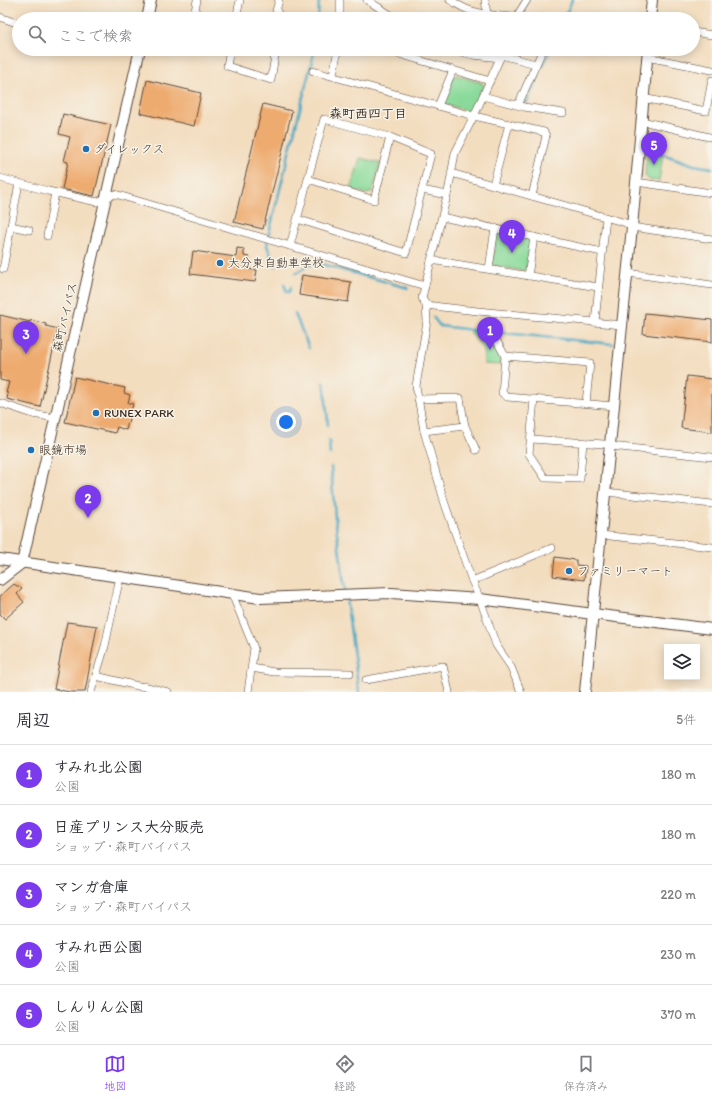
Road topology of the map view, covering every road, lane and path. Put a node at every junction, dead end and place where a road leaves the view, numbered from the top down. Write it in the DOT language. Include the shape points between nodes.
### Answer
graph roads {
  1 [pos="151,0"];
  2 [pos="197,0"];
  3 [pos="240,0"];
  4 [pos="279,0"];
  5 [pos="340,0"];
  6 [pos="367,0"];
  7 [pos="450,0"];
  8 [pos="485,0"];
  9 [pos="527,0"];
  10 [pos="652,0"];
  11 [pos="148,12"];
  12 [pos="195,12"];
  13 [pos="237,12"];
  14 [pos="277,12"];
  15 [pos="340,12"];
  16 [pos="386,12"];
  17 [pos="478,12"];
  18 [pos="487,12"];
  19 [pos="519,12"];
  20 [pos="651,12"];
  21 [pos="0,17"];
  22 [pos="12,21"];
  23 [pos="700,33"];
  24 [pos="712,35"];
  25 [pos="138,56"];
  26 [pos="229,56"];
  27 [pos="275,56"];
  28 [pos="337,56"];
  29 [pos="406,56"];
  30 [pos="500,56"];
  31 [pos="508,56"];
  32 [pos="540,56"];
  33 [pos="647,56"];
  34 [pos="658,56"];
  35 [pos="536,64"];
  36 [pos="453,70"];
  37 [pos="712,70"];
  38 [pos="313,71"];
  39 [pos="333,75"];
  40 [pos="712,80"];
  41 [pos="490,81"];
  42 [pos="483,96"];
  43 [pos="643,98"];
  44 [pos="518,105"];
  45 [pos="438,106"];
  46 [pos="709,112"];
  47 [pos="563,113"];
  48 [pos="474,116"];
  49 [pos="642,121"];
  50 [pos="509,124"];
  51 [pos="390,137"];
  52 [pos="709,137"];
  53 [pos="451,173"];
  54 [pos="0,178"];
  55 [pos="308,179"];
  56 [pos="636,182"];
  57 [pos="19,183"];
  58 [pos="493,185"];
  59 [pos="422,190"];
  60 [pos="55,193"];
  61 [pos="712,193"];
  62 [pos="447,195"];
  63 [pos="532,196"];
  64 [pos="106,198"];
  65 [pos="442,217"];
  66 [pos="606,218"];
  67 [pos="297,219"];
  68 [pos="11,226"];
  69 [pos="632,227"];
  70 [pos="495,228"];
  71 [pos="29,230"];
  72 [pos="47,236"];
  73 [pos="534,237"];
  74 [pos="712,239"];
  75 [pos="290,246"];
  76 [pos="602,252"];
  77 [pos="431,260"];
  78 [pos="2,269"];
  79 [pos="489,269"];
  80 [pos="628,272"];
  81 [pos="528,276"];
  82 [pos="712,285"];
  83 [pos="425,286"];
  84 [pos="598,287"];
  85 [pos="426,305"];
  86 [pos="595,322"];
  87 [pos="622,325"];
  88 [pos="493,334"];
  89 [pos="505,356"];
  90 [pos="418,399"];
  91 [pos="534,399"];
  92 [pos="0,403"];
  93 [pos="586,403"];
  94 [pos="614,406"];
  95 [pos="55,418"];
  96 [pos="465,426"];
  97 [pos="424,431"];
  98 [pos="531,438"];
  99 [pos="583,442"];
  100 [pos="611,446"];
  101 [pos="476,450"];
  102 [pos="712,457"];
  103 [pos="606,492"];
  104 [pos="712,504"];
  105 [pos="601,535"];
  106 [pos="712,547"];
  107 [pos="552,548"];
  108 [pos="0,559"];
  109 [pos="22,563"];
  110 [pos="120,577"];
  111 [pos="0,580"];
  112 [pos="472,581"];
  113 [pos="232,594"];
  114 [pos="480,599"];
  115 [pos="593,614"];
  116 [pos="712,629"];
  117 [pos="252,668"];
  118 [pos="350,673"];
  119 [pos="96,676"];
  120 [pos="366,680"];
  121 [pos="587,690"];
  122 [pos="91,692"];
  123 [pos="168,692"];
  124 [pos="248,692"];
  125 [pos="449,692"];
  126 [pos="521,692"];
  1 -- 11 [label="street"];
  2 -- 12 [label="street"];
  3 -- 13 [label="street"];
  4 -- 14 [label="street"];
  5 -- 15 [label="street"];
  6 -- 16 [label="street"];
  7 -- 17 [label="street"];
  8 -- 18 [label="street"];
  9 -- 19 [label="street"];
  10 -- 20 [label="street"];
  21 -- 22 [label="street"];
  23 -- 24 [label="street"];
  25 -- 64 [label="street, 森町バイパス"];
  26 -- 27 [label="street" via="227,66 271,80"];
  28 -- 39 [label="street"];
  29 -- 36 [label="street"];
  30 -- 41 [label="street"];
  31 -- 35 [label="street"];
  32 -- 35 [label="street"];
  33 -- 43 [label="street"];
  34 -- 37 [label="street"];
  35 -- 44 [label="street"];
  36 -- 41 [label="street"];
  36 -- 45 [label="street"];
  38 -- 39 [label="street"];
  39 -- 45 [label="street"];
  40 -- 46 [label="street"];
  41 -- 42 [label="street"];
  42 -- 44 [label="street"];
  42 -- 48 [label="street"];
  43 -- 46 [label="street"];
  43 -- 49 [label="street"];
  44 -- 47 [label="street"];
  45 -- 48 [label="street"];
  48 -- 50 [label="street"];
  48 -- 53 [label="street" via="455,153"];
  49 -- 52 [label="street"];
  49 -- 56 [label="street"];
  50 -- 58 [label="street"];
  50 -- 63 [label="street" via="544,132 546,136"];
  51 -- 55 [label="street" via="324,119"];
  51 -- 55 [label="street" via="374,200"];
  51 -- 59 [label="street" via="431,154"];
  53 -- 58 [label="street"];
  53 -- 62 [label="street"];
  54 -- 57 [label="street"];
  55 -- 67 [label="street"];
  56 -- 61 [label="street"];
  56 -- 69 [label="street"];
  57 -- 60 [label="street"];
  57 -- 68 [label="street"];
  58 -- 63 [label="street"];
  59 -- 62 [label="street"];
  59 -- 67 [label="street" via="406,253"];
  60 -- 64 [label="street" via="98,202"];
  60 -- 72 [label="street"];
  62 -- 65 [label="street"];
  63 -- 66 [label="street"];
  64 -- 75 [label="street" via="115,194"];
  64 -- 95 [label="street, 森町バイパス"];
  65 -- 70 [label="street"];
  65 -- 77 [label="street"];
  66 -- 69 [label="street"];
  66 -- 76 [label="street"];
  67 -- 75 [label="street"];
  68 -- 71 [label="street"];
  68 -- 78 [label="street"];
  69 -- 74 [label="street"];
  69 -- 80 [label="street"];
  70 -- 73 [label="street"];
  70 -- 79 [label="street"];
  73 -- 76 [label="street"];
  73 -- 81 [label="street"];
  75 -- 83 [label="street"];
  76 -- 84 [label="street"];
  77 -- 79 [label="street"];
  77 -- 83 [label="street"];
  79 -- 81 [label="street"];
  80 -- 82 [label="street"];
  80 -- 87 [label="street"];
  81 -- 84 [label="street"];
  83 -- 85 [label="street" via="422,298"];
  84 -- 86 [label="street"];
  85 -- 86 [label="street"];
  85 -- 90 [label="street" via="427,321 416,386"];
  86 -- 87 [label="street"];
  87 -- 94 [label="street"];
  88 -- 89 [label="street"];
  89 -- 91 [label="street" via="502,393 507,398"];
  89 -- 93 [label="street" via="590,363"];
  90 -- 96 [label="street" via="460,398"];
  90 -- 97 [label="street"];
  91 -- 93 [label="street"];
  91 -- 98 [label="street"];
  92 -- 95 [label="street"];
  93 -- 94 [label="street"];
  94 -- 100 [label="street"];
  95 -- 109 [label="street, 森町バイパス"];
  96 -- 97 [label="street"];
  96 -- 101 [label="street"];
  97 -- 112 [label="street" via="445,504"];
  98 -- 99 [label="street"];
  98 -- 99 [label="street" via="529,454 545,478 580,480"];
  99 -- 100 [label="street"];
  100 -- 102 [label="street"];
  100 -- 103 [label="street"];
  103 -- 104 [label="street"];
  103 -- 105 [label="street"];
  105 -- 106 [label="street"];
  105 -- 115 [label="street"];
  107 -- 112 [label="street"];
  108 -- 109 [label="street"];
  109 -- 110 [label="street"];
  109 -- 111 [label="street"];
  110 -- 113 [label="street"];
  110 -- 119 [label="street"];
  112 -- 114 [label="street"];
  113 -- 114 [label="street" via="266,598 391,593"];
  113 -- 117 [label="street" via="254,648"];
  114 -- 115 [label="street"];
  114 -- 126 [label="street" via="496,645 511,667"];
  115 -- 116 [label="street"];
  115 -- 121 [label="street"];
  117 -- 118 [label="street" via="274,672"];
  117 -- 124 [label="street"];
  119 -- 122 [label="street"];
  119 -- 123 [label="street"];
  120 -- 125 [label="street" via="443,666"];
}
